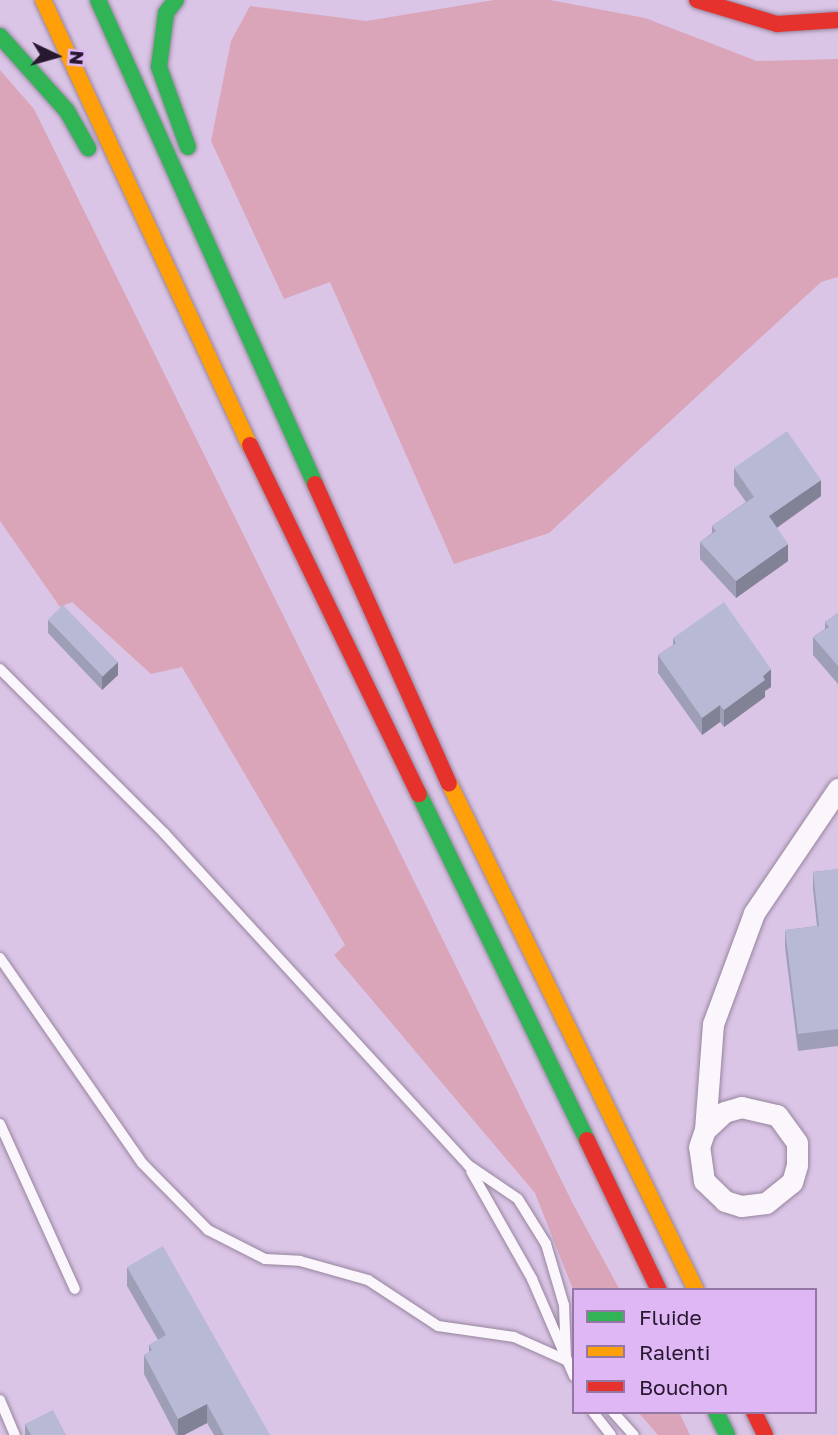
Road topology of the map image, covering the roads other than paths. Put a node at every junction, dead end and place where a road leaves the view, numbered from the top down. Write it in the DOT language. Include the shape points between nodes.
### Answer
graph roads {
  1 [pos="43,0"];
  2 [pos="98,0"];
  3 [pos="176,0"];
  4 [pos="697,0"];
  5 [pos="836,0"];
  6 [pos="838,20"];
  7 [pos="811,24"];
  8 [pos="0,36"];
  9 [pos="98,168"];
  10 [pos="181,189"];
  11 [pos="126,224"];
  12 [pos="152,241"];
  13 [pos="0,669"];
  14 [pos="838,789"];
  15 [pos="0,958"];
  16 [pos="0,1124"];
  17 [pos="705,1130"];
  18 [pos="468,1166"];
  19 [pos="658,1288"];
  20 [pos="694,1288"];
  21 [pos="75,1289"];
  22 [pos="570,1363"];
  23 [pos="0,1400"];
  24 [pos="595,1414"];
  25 [pos="615,1414"];
  26 [pos="717,1414"];
  27 [pos="755,1414"];
  28 [pos="15,1435"];
  29 [pos="611,1435"];
  30 [pos="634,1435"];
  31 [pos="727,1435"];
  32 [pos="765,1435"];
  1 -- 12 [label="main road"];
  2 -- 10 [label="main road"];
  3 -- 10 [label="main road" via="166,13 159,66 192,158"];
  4 -- 7 [label="main road" via="778,24"];
  5 -- 7 [label="main road"];
  6 -- 7 [label="main road"];
  8 -- 9 [label="main road" via="67,111"];
  10 -- 20 [label="main road" via="439,762"];
  11 -- 12 [label="main road"];
  12 -- 19 [label="main road"];
  13 -- 18 [label="lane" via="164,833"];
  14 -- 17 [label="street" via="754,913 713,1024"];
  15 -- 22 [label="lane" via="142,1163 208,1230 265,1259 300,1261 368,1280 438,1326 513,1337"];
  16 -- 21 [label="lane"];
  17 -- 17 [label="street" via="699,1164 704,1181 725,1201 741,1206 766,1203 792,1182 797,1143 777,1115 741,1107 724,1112"];
  18 -- 22 [label="lane" via="532,1279"];
  18 -- 22 [label="lane" via="517,1199 546,1244 564,1305"];
  23 -- 28 [label="lane"];
  24 -- 29 [label="lane"];
  25 -- 30 [label="lane"];
  26 -- 31 [label="main road"];
  27 -- 32 [label="main road"];
}
